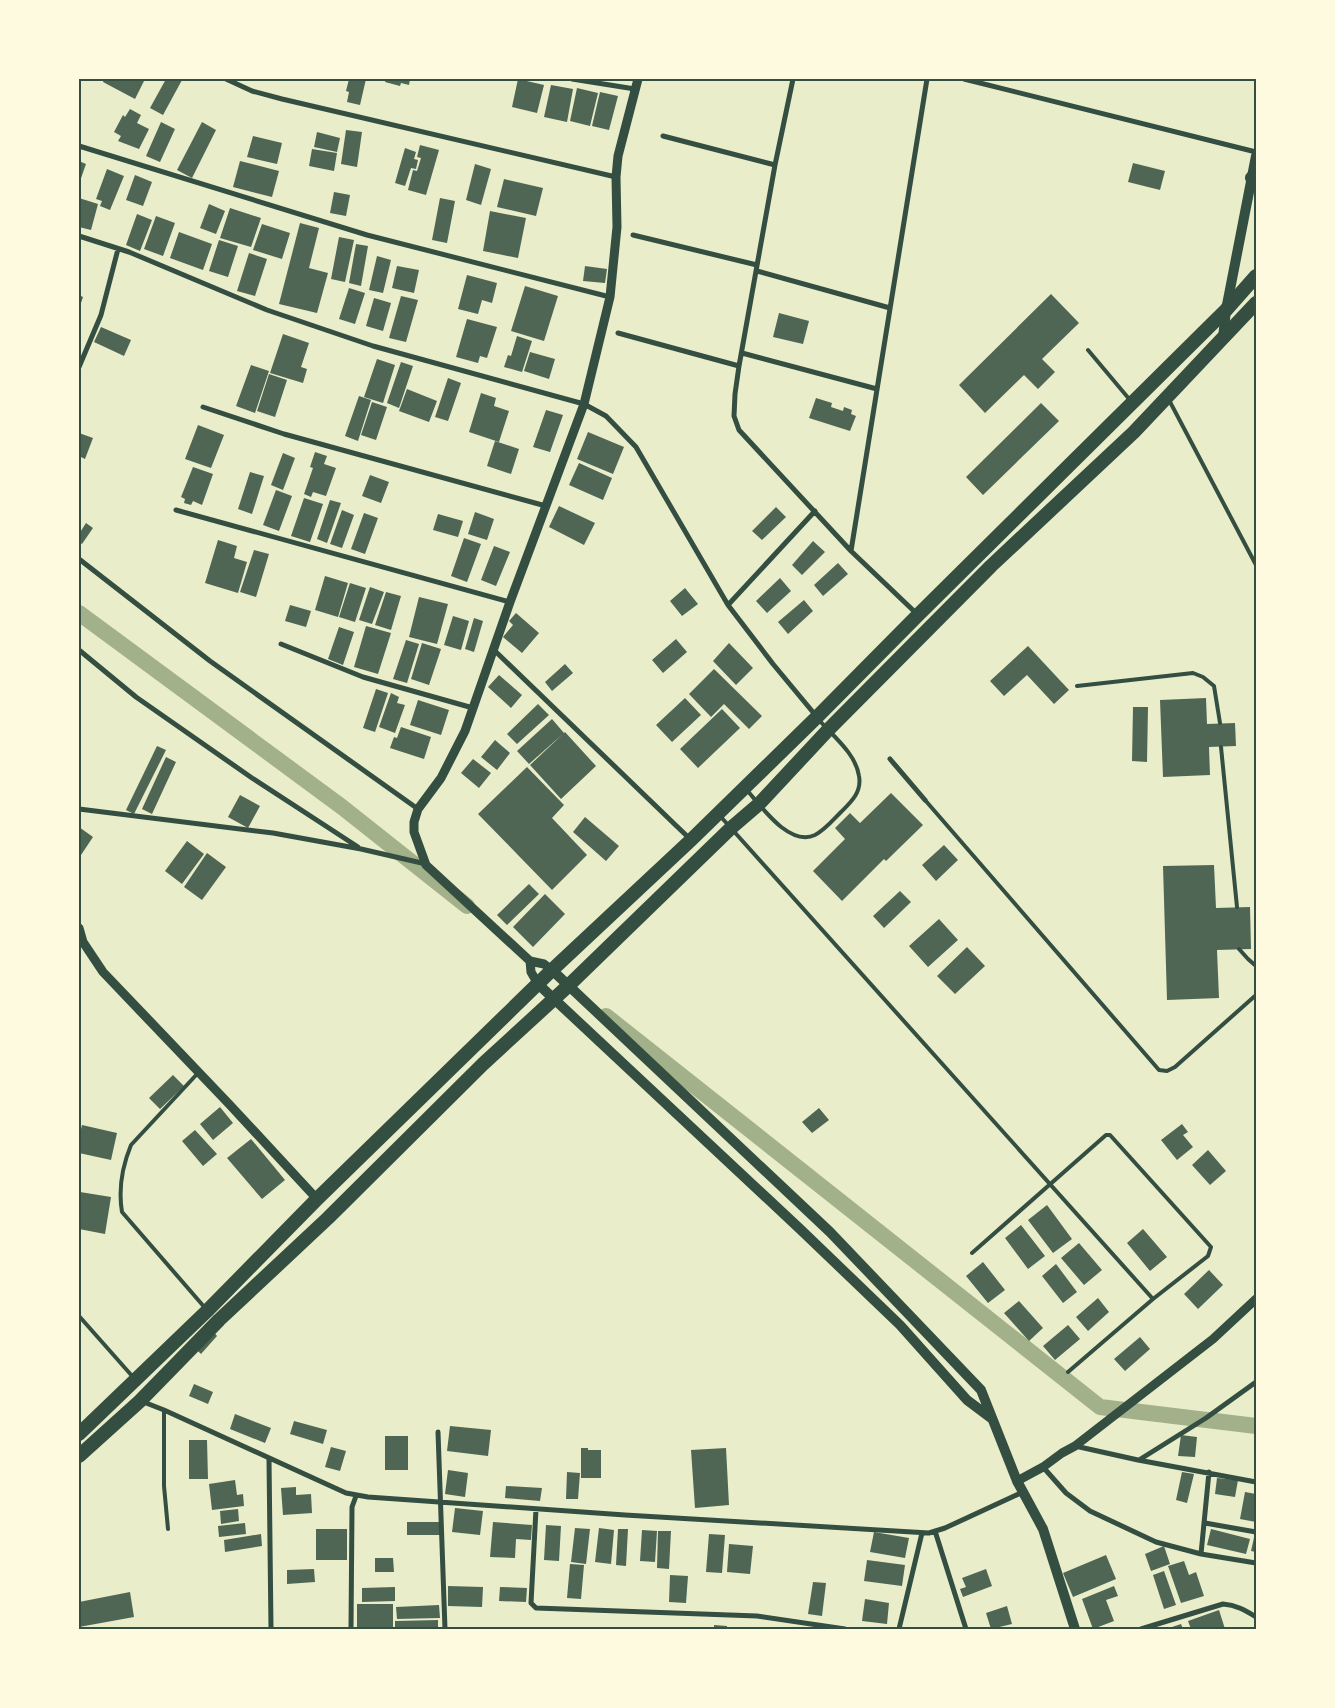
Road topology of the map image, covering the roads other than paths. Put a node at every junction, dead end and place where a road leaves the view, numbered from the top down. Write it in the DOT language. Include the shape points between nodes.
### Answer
graph roads {
  1 [pos="226,79"];
  2 [pos="572,79"];
  3 [pos="638,79"];
  4 [pos="793,79"];
  5 [pos="927,79"];
  6 [pos="964,79"];
  7 [pos="636,89"];
  8 [pos="663,136"];
  9 [pos="79,146"];
  10 [pos="1256,154"];
  11 [pos="775,166"];
  12 [pos="616,177"];
  13 [pos="1254,180"];
  14 [pos="633,235"];
  15 [pos="79,236"];
  16 [pos="118,249"];
  17 [pos="757,268"];
  18 [pos="1256,276"];
  19 [pos="610,297"];
  20 [pos="1256,303"];
  21 [pos="890,308"];
  22 [pos="1226,310"];
  23 [pos="618,333"];
  24 [pos="1223,338"];
  25 [pos="1088,350"];
  26 [pos="742,353"];
  27 [pos="739,366"];
  28 [pos="79,367"];
  29 [pos="877,389"];
  30 [pos="1166,396"];
  31 [pos="1132,403"];
  32 [pos="584,404"];
  33 [pos="203,407"];
  34 [pos="546,506"];
  35 [pos="176,510"];
  36 [pos="815,511"];
  37 [pos="851,551"];
  38 [pos="79,559"];
  39 [pos="1256,565"];
  40 [pos="510,602"];
  41 [pos="728,605"];
  42 [pos="918,615"];
  43 [pos="281,644"];
  44 [pos="79,650"];
  45 [pos="494,650"];
  46 [pos="1077,686"];
  47 [pos="473,708"];
  48 [pos="817,717"];
  49 [pos="1220,723"];
  50 [pos="828,730"];
  51 [pos="1221,747"];
  52 [pos="890,758"];
  53 [pos="744,788"];
  54 [pos="925,800"];
  55 [pos="759,804"];
  56 [pos="79,808"];
  57 [pos="418,809"];
  58 [pos="718,814"];
  59 [pos="731,828"];
  60 [pos="691,840"];
  61 [pos="360,849"];
  62 [pos="426,865"];
  63 [pos="1237,908"];
  64 [pos="79,928"];
  65 [pos="1240,950"];
  66 [pos="530,961"];
  67 [pos="1256,966"];
  68 [pos="552,970"];
  69 [pos="538,984"];
  70 [pos="568,986"];
  71 [pos="1256,995"];
  72 [pos="553,1000"];
  73 [pos="199,1072"];
  74 [pos="1051,1185"];
  75 [pos="317,1200"];
  76 [pos="972,1253"];
  77 [pos="1153,1299"];
  78 [pos="1256,1299"];
  79 [pos="207,1311"];
  80 [pos="79,1316"];
  81 [pos="1068,1372"];
  82 [pos="135,1379"];
  83 [pos="1256,1382"];
  84 [pos="140,1401"];
  85 [pos="164,1410"];
  86 [pos="992,1419"];
  87 [pos="438,1432"];
  88 [pos="79,1434"];
  89 [pos="1075,1446"];
  90 [pos="79,1456"];
  91 [pos="269,1459"];
  92 [pos="1138,1460"];
  93 [pos="1043,1467"];
  94 [pos="1209,1472"];
  95 [pos="1017,1481"];
  96 [pos="1256,1482"];
  97 [pos="1023,1492"];
  98 [pos="356,1496"];
  99 [pos="442,1502"];
  100 [pos="536,1509"];
  101 [pos="1205,1523"];
  102 [pos="168,1528"];
  103 [pos="934,1531"];
  104 [pos="1256,1532"];
  105 [pos="922,1533"];
  106 [pos="1201,1554"];
  107 [pos="1256,1563"];
  108 [pos="1256,1617"];
  109 [pos="271,1629"];
  110 [pos="351,1629"];
  111 [pos="444,1629"];
  112 [pos="845,1629"];
  113 [pos="899,1629"];
  114 [pos="966,1629"];
  115 [pos="1075,1629"];
  116 [pos="1140,1629"];
  1 -- 12 [label="street" via="252,91 282,99"];
  2 -- 7 [label="street"];
  3 -- 7 [label="street"];
  4 -- 11 [label="street"];
  5 -- 21 [label="street"];
  6 -- 10 [label="street"];
  7 -- 12 [label="street" via="618,156"];
  8 -- 11 [label="street"];
  9 -- 19 [label="street" via="367,235"];
  10 -- 13 [label="main road"];
  11 -- 17 [label="street"];
  12 -- 19 [label="street" via="617,227"];
  13 -- 22 [label="main road"];
  14 -- 17 [label="street"];
  15 -- 16 [label="street"];
  16 -- 28 [label="street" via="101,314"];
  16 -- 32 [label="street" via="267,310 373,346"];
  17 -- 21 [label="street"];
  17 -- 26 [label="street"];
  18 -- 22 [label="highway"];
  19 -- 32 [label="street"];
  20 -- 24 [label="highway"];
  21 -- 29 [label="street"];
  22 -- 24 [label="main road"];
  22 -- 31 [label="highway"];
  23 -- 27 [label="street"];
  24 -- 30 [label="highway"];
  25 -- 31 [label="lane"];
  26 -- 27 [label="street"];
  26 -- 29 [label="street"];
  27 -- 36 [label="street" via="734,416 739,430"];
  29 -- 37 [label="street"];
  30 -- 39 [label="lane"];
  30 -- 50 [label="highway" via="1134,432 990,566"];
  31 -- 42 [label="highway"];
  32 -- 34 [label="street"];
  32 -- 41 [label="street" via="606,416 636,447"];
  33 -- 34 [label="street" via="284,434"];
  34 -- 40 [label="street"];
  35 -- 40 [label="street"];
  36 -- 37 [label="street"];
  36 -- 41 [label="street"];
  37 -- 42 [label="street"];
  38 -- 57 [label="street" via="210,661"];
  40 -- 45 [label="street"];
  41 -- 48 [label="street"];
  42 -- 48 [label="highway"];
  43 -- 47 [label="street" via="363,678"];
  44 -- 61 [label="street" via="136,697"];
  45 -- 47 [label="street"];
  45 -- 60 [label="street"];
  46 -- 49 [label="lane" via="1193,673 1214,686"];
  47 -- 57 [label="street" via="441,778"];
  48 -- 50 [label="lane"];
  48 -- 53 [label="highway"];
  50 -- 55 [label="highway"];
  50 -- 55 [label="lane" via="856,766 860,783 853,800 826,828 807,837 789,833"];
  51 -- 63 [label="lane"];
  52 -- 54 [label="street"];
  53 -- 55 [label="lane"];
  53 -- 58 [label="highway"];
  54 -- 71 [label="lane" via="1159,1070 1175,1067"];
  55 -- 59 [label="highway"];
  56 -- 61 [label="street" via="273,832"];
  57 -- 62 [label="street" via="414,832"];
  58 -- 59 [label="lane"];
  58 -- 60 [label="highway"];
  59 -- 70 [label="highway"];
  59 -- 74 [label="lane"];
  60 -- 68 [label="highway"];
  61 -- 62 [label="street"];
  62 -- 66 [label="street"];
  64 -- 73 [label="street" via="83,942 103,972"];
  65 -- 67 [label="lane"];
  66 -- 68 [label="street" via="544,964"];
  66 -- 69 [label="street" via="530,972"];
  68 -- 69 [label="highway"];
  68 -- 70 [label="main road"];
  69 -- 72 [label="main road"];
  69 -- 75 [label="highway"];
  70 -- 72 [label="highway"];
  70 -- 86 [label="main road" via="830,1232 981,1390"];
  72 -- 84 [label="highway" via="219,1320"];
  72 -- 86 [label="main road" via="800,1229 900,1326 967,1400"];
  73 -- 75 [label="street"];
  73 -- 79 [label="lane" via="131,1145 119,1196 122,1212"];
  74 -- 76 [label="lane"];
  74 -- 77 [label="lane"];
  74 -- 77 [label="lane" via="1106,1135 1110,1135 1211,1247 1208,1256"];
  75 -- 79 [label="highway"];
  77 -- 81 [label="lane"];
  78 -- 89 [label="street" via="1214,1339"];
  79 -- 82 [label="highway"];
  80 -- 82 [label="lane"];
  82 -- 88 [label="highway"];
  83 -- 92 [label="street"];
  84 -- 85 [label="street"];
  84 -- 90 [label="highway"];
  85 -- 91 [label="street"];
  85 -- 102 [label="lane" via="164,1486"];
  86 -- 95 [label="main road"];
  87 -- 99 [label="street"];
  89 -- 92 [label="street"];
  89 -- 93 [label="street"];
  91 -- 98 [label="street"];
  91 -- 109 [label="street"];
  92 -- 94 [label="street"];
  93 -- 95 [label="street"];
  93 -- 106 [label="street" via="1066,1493 1090,1511 1156,1542"];
  94 -- 96 [label="street"];
  94 -- 101 [label="street"];
  95 -- 97 [label="main road"];
  97 -- 103 [label="street"];
  97 -- 115 [label="main road" via="1042,1529"];
  98 -- 99 [label="street"];
  98 -- 110 [label="street" via="352,1507"];
  99 -- 100 [label="street"];
  99 -- 111 [label="street"];
  100 -- 105 [label="street"];
  100 -- 112 [label="street" via="531,1603 536,1608 757,1616"];
  101 -- 104 [label="street"];
  101 -- 106 [label="street"];
  103 -- 105 [label="street"];
  103 -- 114 [label="street"];
  105 -- 113 [label="street"];
  106 -- 107 [label="street"];
  108 -- 116 [label="street" via="1233,1605 1223,1604"];
}
